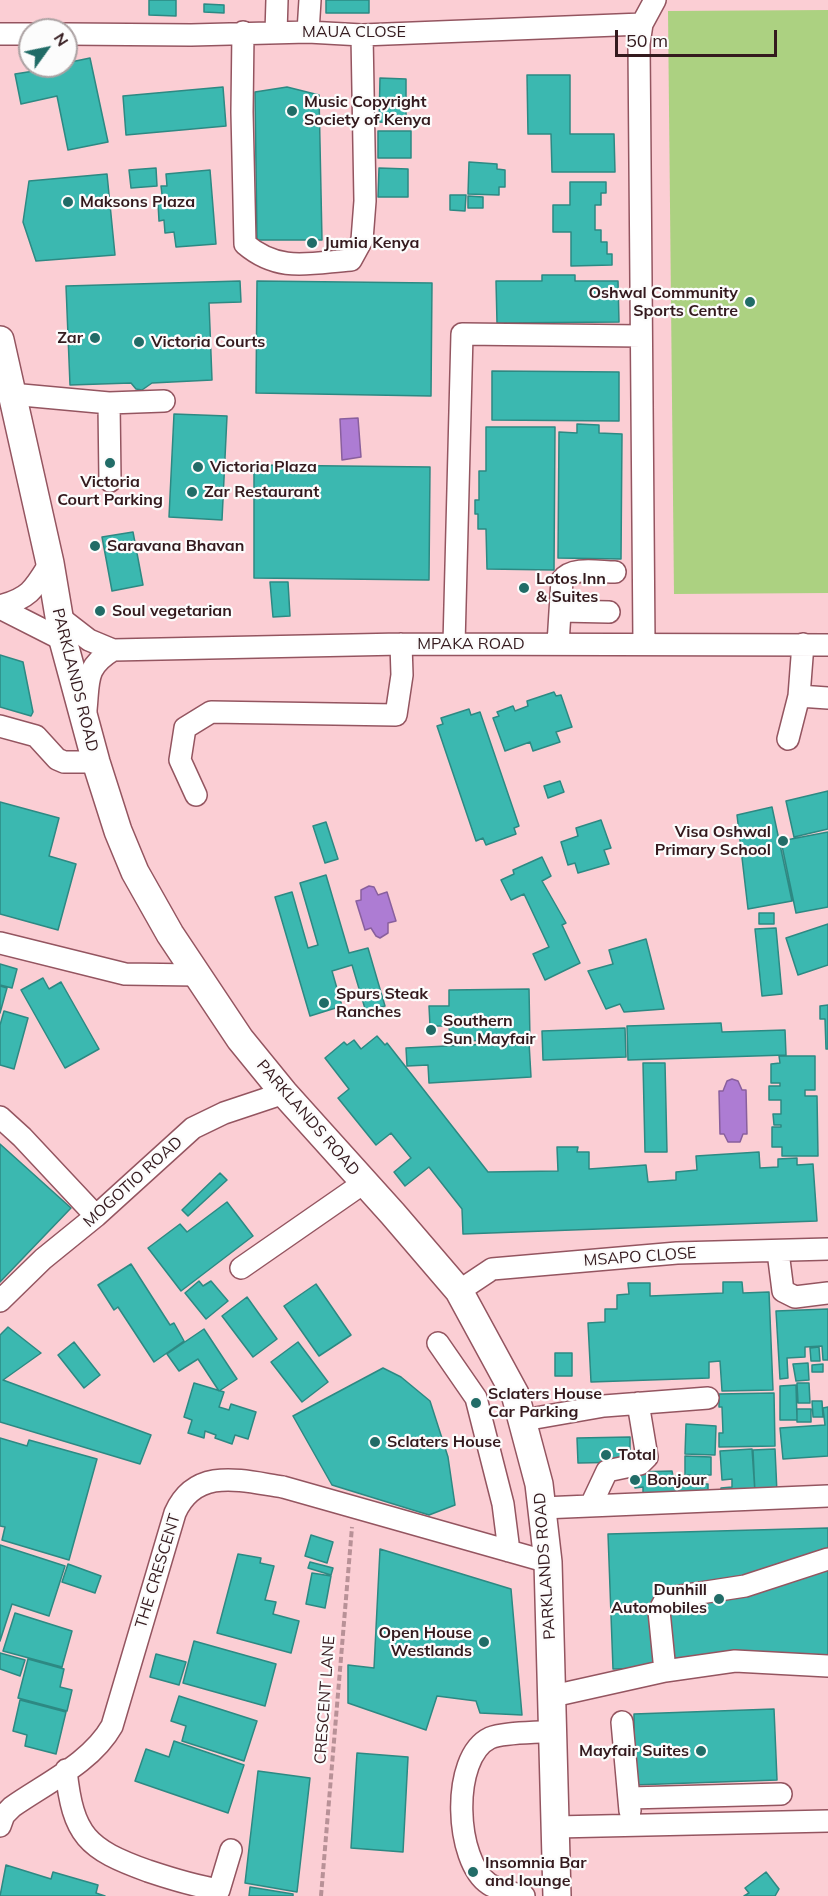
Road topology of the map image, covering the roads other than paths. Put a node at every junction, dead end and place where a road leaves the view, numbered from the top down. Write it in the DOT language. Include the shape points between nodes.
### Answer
graph roads {
  1 [pos="277,0"];
  2 [pos="310,0"];
  3 [pos="655,0"];
  4 [pos="642,24"];
  5 [pos="243,32"];
  6 [pos="308,32"];
  7 [pos="276,33"];
  8 [pos="0,34"];
  9 [pos="18,34"];
  10 [pos="78,34"];
  11 [pos="362,34"];
  12 [pos="641,336"];
  13 [pos="0,340"];
  14 [pos="11,394"];
  15 [pos="164,401"];
  16 [pos="109,404"];
  17 [pos="110,481"];
  18 [pos="50,563"];
  19 [pos="615,572"];
  20 [pos="0,607"];
  21 [pos="561,611"];
  22 [pos="609,612"];
  23 [pos="60,628"];
  24 [pos="644,643"];
  25 [pos="401,644"];
  26 [pos="454,644"];
  27 [pos="558,644"];
  28 [pos="803,644"];
  29 [pos="828,645"];
  30 [pos="113,650"];
  31 [pos="800,696"];
  32 [pos="828,698"];
  33 [pos="85,720"];
  34 [pos="0,726"];
  35 [pos="788,739"];
  36 [pos="96,762"];
  37 [pos="196,795"];
  38 [pos="0,943"];
  39 [pos="197,975"];
  40 [pos="284,1093"];
  41 [pos="0,1117"];
  42 [pos="365,1182"];
  43 [pos="96,1216"];
  44 [pos="828,1249"];
  45 [pos="778,1252"];
  46 [pos="241,1268"];
  47 [pos="459,1292"];
  48 [pos="828,1293"];
  49 [pos="0,1301"];
  50 [pos="438,1343"];
  51 [pos="708,1398"];
  52 [pos="638,1403"];
  53 [pos="524,1420"];
  54 [pos="828,1496"];
  55 [pos="591,1505"];
  56 [pos="542,1508"];
  57 [pos="509,1551"];
  58 [pos="828,1559"];
  59 [pos="548,1562"];
  60 [pos="828,1666"];
  61 [pos="665,1671"];
  62 [pos="553,1696"];
  63 [pos="622,1722"];
  64 [pos="554,1731"];
  65 [pos="66,1770"];
  66 [pos="781,1794"];
  67 [pos="629,1798"];
  68 [pos="828,1821"];
  69 [pos="0,1826"];
  70 [pos="632,1826"];
  71 [pos="556,1827"];
  72 [pos="231,1850"];
  73 [pos="524,1896"];
  74 [pos="557,1896"];
  1 -- 7 [label="street"];
  2 -- 6 [label="street"];
  3 -- 4 [label="street"];
  4 -- 11 [label="street, MAUA CLOSE"];
  4 -- 12 [label="street"];
  5 -- 7 [label="street, MAUA CLOSE"];
  5 -- 10 [label="street, MAUA CLOSE"];
  5 -- 11 [label="street" via="245,244 260,257 281,264 351,260 362,240"];
  6 -- 7 [label="street, MAUA CLOSE"];
  6 -- 11 [label="street, MAUA CLOSE"];
  8 -- 9 [label="street"];
  12 -- 24 [label="street"];
  12 -- 26 [label="street" via="462,334"];
  13 -- 14 [label="main road, PARKLANDS ROAD"];
  14 -- 16 [label="street"];
  14 -- 18 [label="main road, PARKLANDS ROAD"];
  15 -- 16 [label="street"];
  16 -- 17 [label="street"];
  18 -- 20 [label="street, MPAKA ROAD" via="33,591 22,600"];
  18 -- 23 [label="main road, PARKLANDS ROAD"];
  19 -- 21 [label="street" via="566,575 562,580"];
  20 -- 23 [label="street, MPAKA ROAD"];
  21 -- 22 [label="street"];
  21 -- 27 [label="street"];
  23 -- 30 [label="street, MPAKA ROAD"];
  23 -- 33 [label="main road, PARKLANDS ROAD"];
  24 -- 27 [label="street, MPAKA ROAD"];
  24 -- 28 [label="street, MPAKA ROAD"];
  25 -- 26 [label="street, MPAKA ROAD"];
  25 -- 30 [label="street, MPAKA ROAD"];
  25 -- 37 [label="street" via="402,675 396,715 211,712 185,728 180,760"];
  26 -- 27 [label="street, MPAKA ROAD"];
  28 -- 29 [label="street, MPAKA ROAD"];
  28 -- 31 [label="street"];
  30 -- 33 [label="street" via="97,660 90,674"];
  31 -- 32 [label="street"];
  31 -- 35 [label="street"];
  33 -- 36 [label="main road, PARKLANDS ROAD"];
  34 -- 36 [label="street" via="36,736 64,762"];
  36 -- 39 [label="main road, PARKLANDS ROAD" via="135,872"];
  38 -- 39 [label="street" via="125,974"];
  39 -- 40 [label="main road, PARKLANDS ROAD" via="240,1039"];
  40 -- 42 [label="main road, PARKLANDS ROAD"];
  40 -- 43 [label="street, MOGOTIO ROAD" via="193,1128"];
  41 -- 43 [label="street"];
  42 -- 46 [label="street"];
  42 -- 47 [label="main road, PARKLANDS ROAD"];
  43 -- 49 [label="street, MOGOTIO ROAD"];
  44 -- 45 [label="street, MSAPO CLOSE"];
  45 -- 47 [label="street, MSAPO CLOSE" via="677,1253 492,1269"];
  45 -- 48 [label="street" via="783,1291 795,1297"];
  47 -- 53 [label="main road, PARKLANDS ROAD" via="515,1394"];
  50 -- 57 [label="street" via="476,1398 503,1504"];
  51 -- 52 [label="street"];
  52 -- 53 [label="street"];
  52 -- 55 [label="street" via="647,1456 640,1464 607,1471"];
  53 -- 56 [label="main road, PARKLANDS ROAD"];
  54 -- 55 [label="street"];
  55 -- 56 [label="street"];
  56 -- 59 [label="main road, PARKLANDS ROAD"];
  57 -- 59 [label="street, THE CRESCENT"];
  57 -- 65 [label="street, THE CRESCENT" via="283,1487 213,1481 188,1491 175,1513 112,1726 97,1748"];
  58 -- 61 [label="street" via="746,1586 663,1602 659,1611"];
  59 -- 62 [label="main road, PARKLANDS ROAD"];
  60 -- 61 [label="street" via="735,1661"];
  61 -- 62 [label="street"];
  62 -- 64 [label="main road, PARKLANDS ROAD"];
  63 -- 67 [label="street"];
  64 -- 71 [label="main road, PARKLANDS ROAD"];
  64 -- 73 [label="street" via="491,1737 478,1747 464,1776 461,1821 473,1865 488,1884"];
  65 -- 69 [label="street, THE CRESCENT" via="12,1807"];
  65 -- 72 [label="street" via="69,1800 79,1827 110,1858 191,1886 219,1890"];
  66 -- 67 [label="street"];
  67 -- 70 [label="street"];
  68 -- 70 [label="street"];
  70 -- 71 [label="street"];
  71 -- 74 [label="main road, PARKLANDS ROAD"];
}
